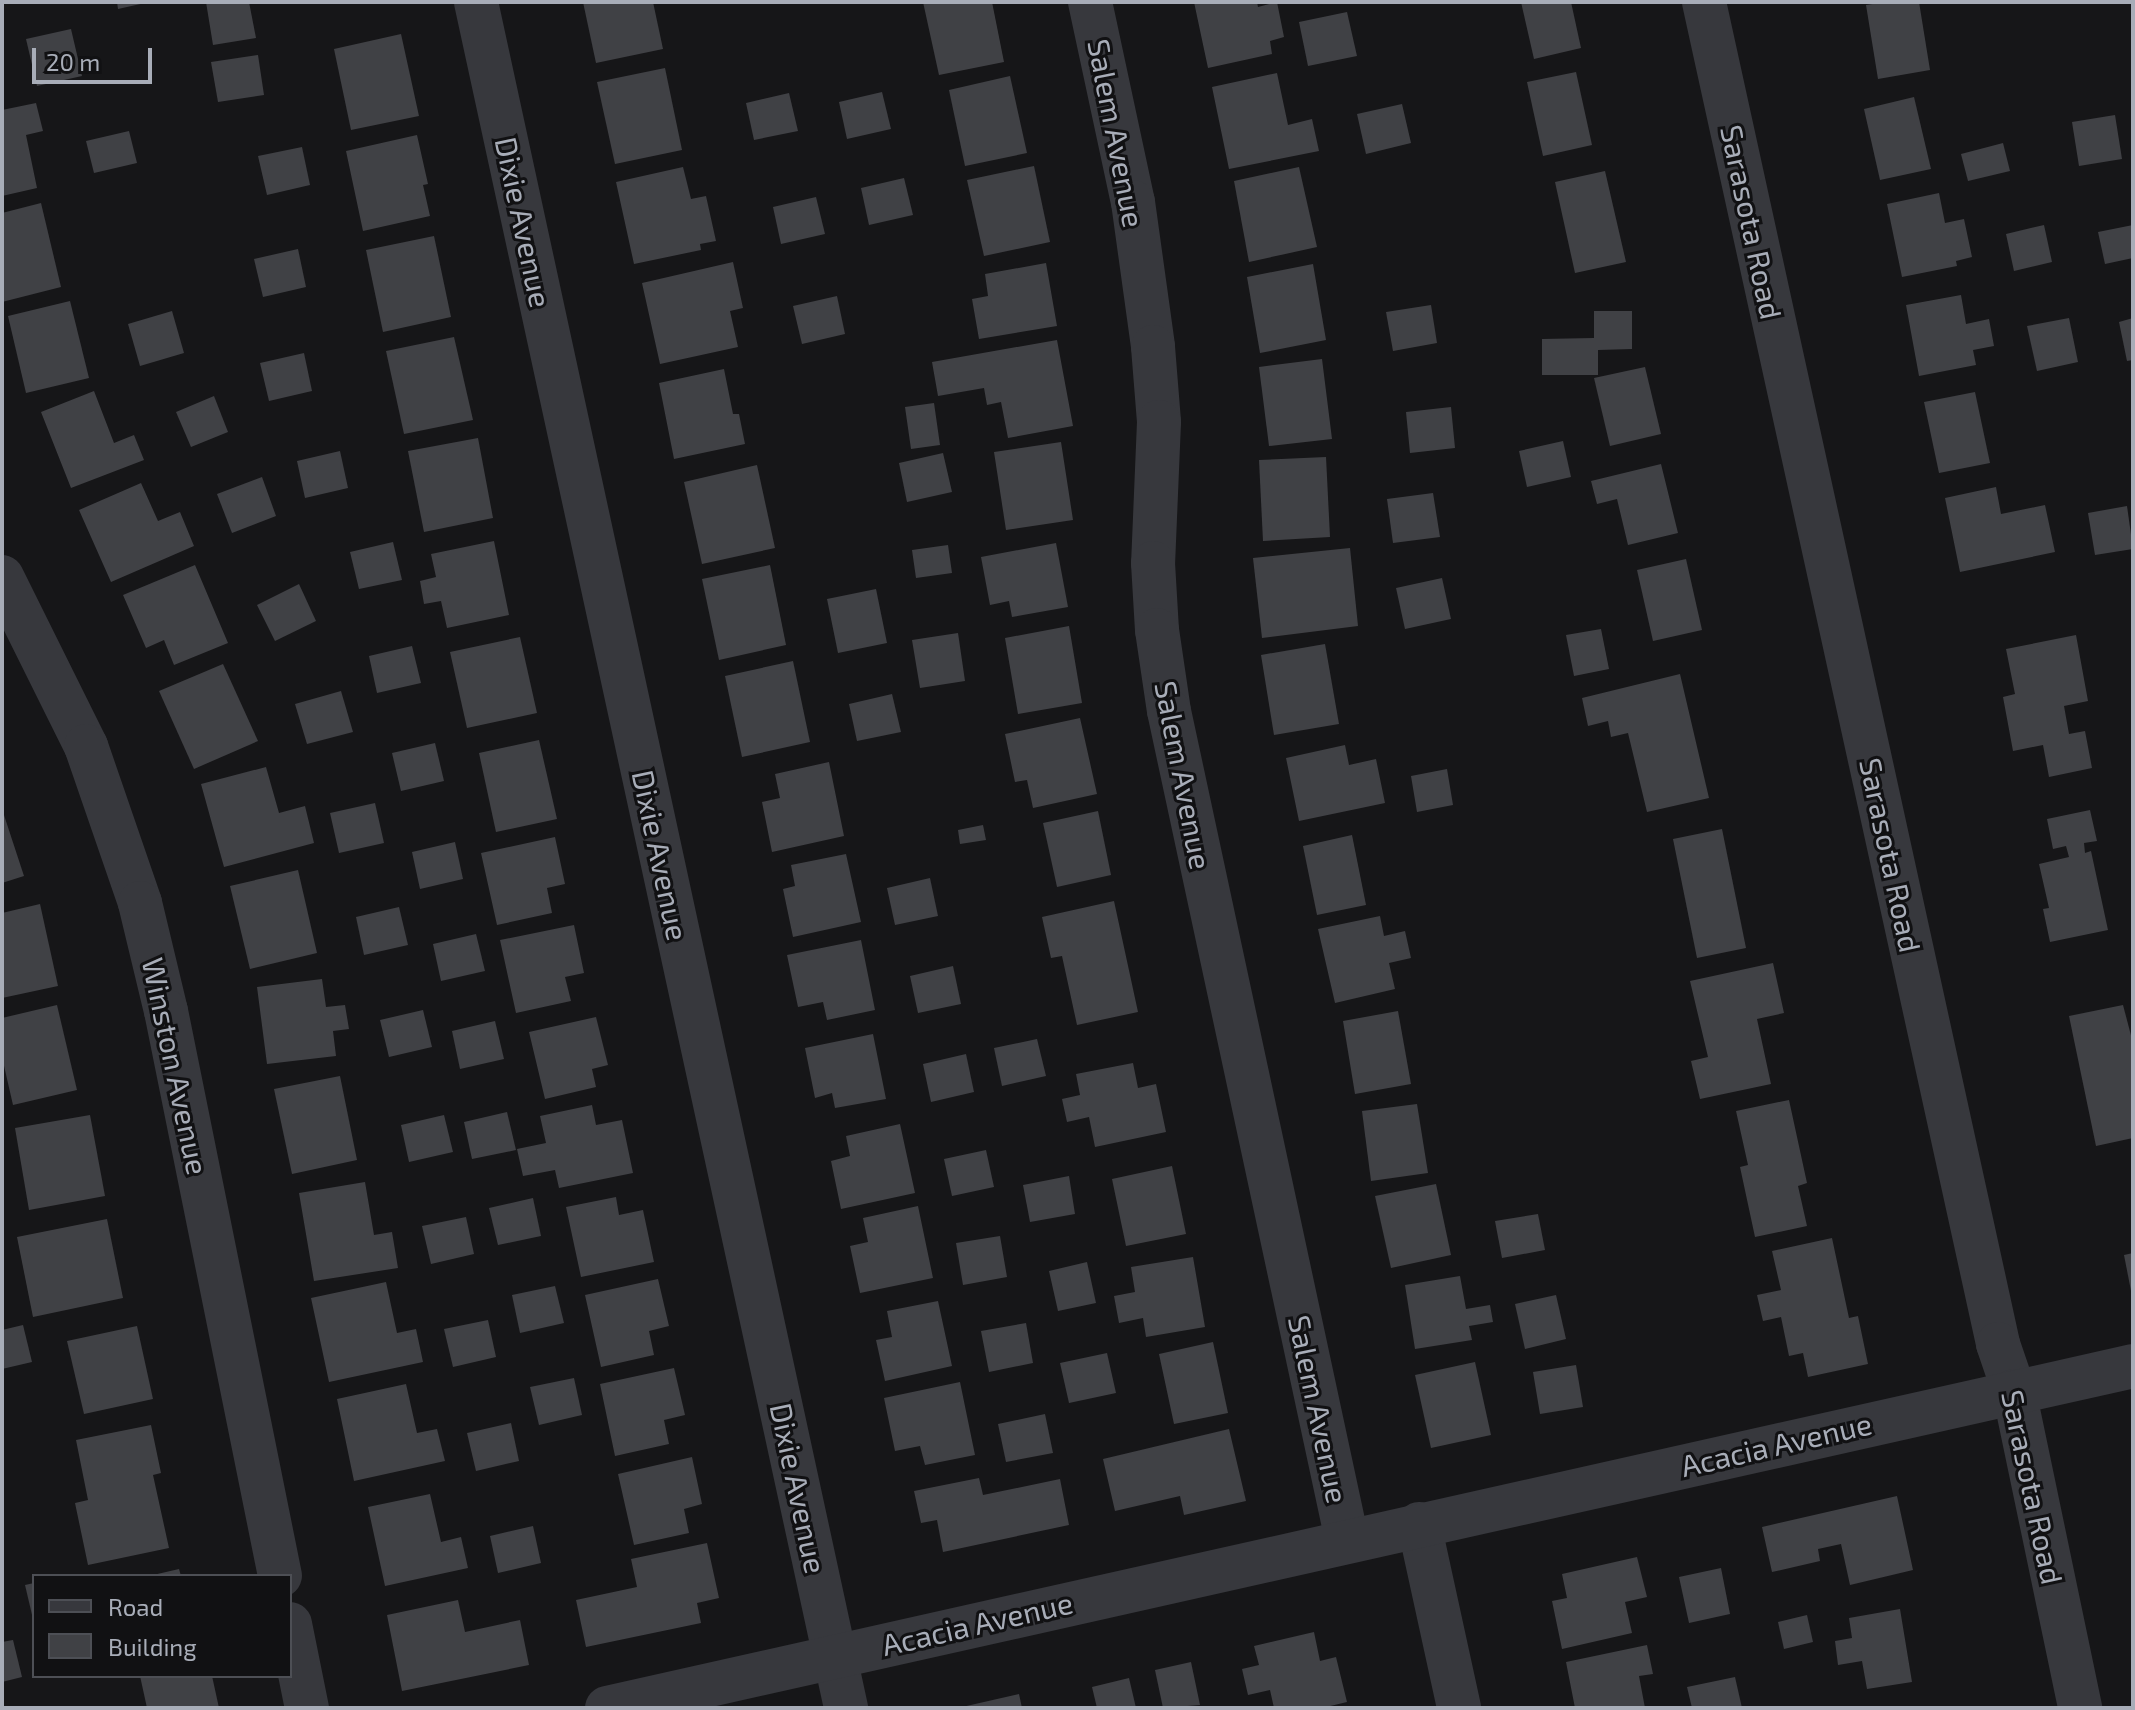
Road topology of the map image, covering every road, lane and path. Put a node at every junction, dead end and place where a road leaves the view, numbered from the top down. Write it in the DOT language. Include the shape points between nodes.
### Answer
graph roads {
  1 [pos="476,2"];
  2 [pos="1090,2"];
  3 [pos="1704,2"];
  4 [pos="2,577"];
  5 [pos="2133,1366"];
  6 [pos="2014,1391"];
  7 [pos="1419,1524"];
  8 [pos="1347,1540"];
  9 [pos="280,1574"];
  10 [pos="292,1634"];
  11 [pos="834,1655"];
  12 [pos="307,1708"];
  13 [pos="607,1708"];
  14 [pos="846,1708"];
  15 [pos="1459,1708"];
  16 [pos="2080,1708"];
  1 -- 11 [label="street, Dixie Avenue"];
  2 -- 8 [label="street, Salem Avenue" via="1133,202 1153,347 1159,422 1153,563 1169,711"];
  3 -- 6 [label="street, Sarasota Road" via="1998,1344"];
  4 -- 9 [label="street, Winston Avenue" via="86,746 140,903"];
  5 -- 6 [label="street, Acacia Avenue"];
  6 -- 7 [label="street, Acacia Avenue"];
  6 -- 16 [label="street, Sarasota Road"];
  7 -- 8 [label="street, Acacia Avenue"];
  7 -- 15 [label="street"];
  8 -- 11 [label="street, Acacia Avenue"];
  10 -- 12 [label="street"];
  11 -- 13 [label="street, Acacia Avenue"];
  11 -- 14 [label="street, Dixie Avenue"];
}
